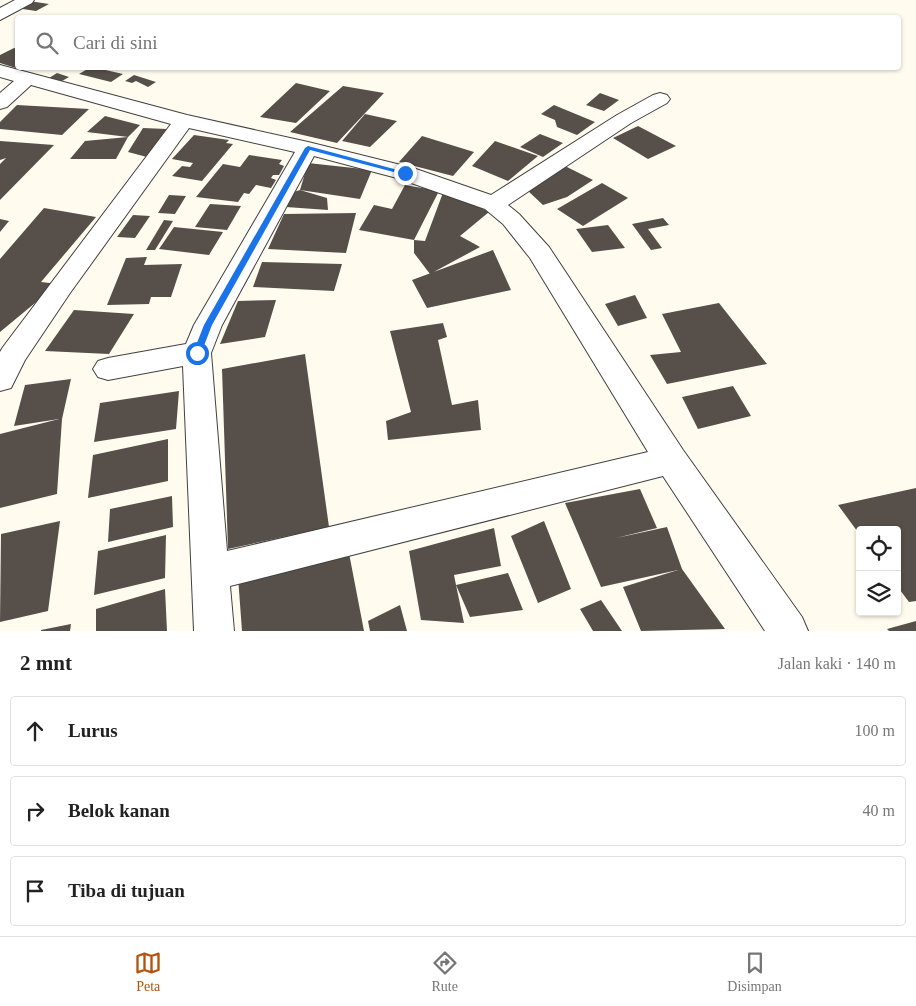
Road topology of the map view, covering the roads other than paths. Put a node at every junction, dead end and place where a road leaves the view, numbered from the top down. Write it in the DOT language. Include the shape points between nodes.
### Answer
graph roads {
  1 [pos="26,0"];
  2 [pos="0,15"];
  3 [pos="0,71"];
  4 [pos="27,79"];
  5 [pos="660,99"];
  6 [pos="0,103"];
  7 [pos="184,121"];
  8 [pos="308,148"];
  9 [pos="493,204"];
  10 [pos="197,353"];
  11 [pos="108,369"];
  12 [pos="0,380"];
  13 [pos="671,460"];
  14 [pos="210,573"];
  15 [pos="214,631"];
  16 [pos="788,631"];
  1 -- 2 [label="street"];
  3 -- 4 [label="street"];
  4 -- 6 [label="street"];
  4 -- 7 [label="street"];
  5 -- 9 [label="street"];
  7 -- 8 [label="street"];
  7 -- 12 [label="street" via="13,355"];
  8 -- 9 [label="street" via="405,173"];
  8 -- 10 [label="street" via="208,325"];
  9 -- 13 [label="street" via="511,218 540,253"];
  10 -- 11 [label="street"];
  10 -- 14 [label="street"];
  13 -- 14 [label="street"];
  13 -- 16 [label="street"];
  14 -- 15 [label="street"];
}
